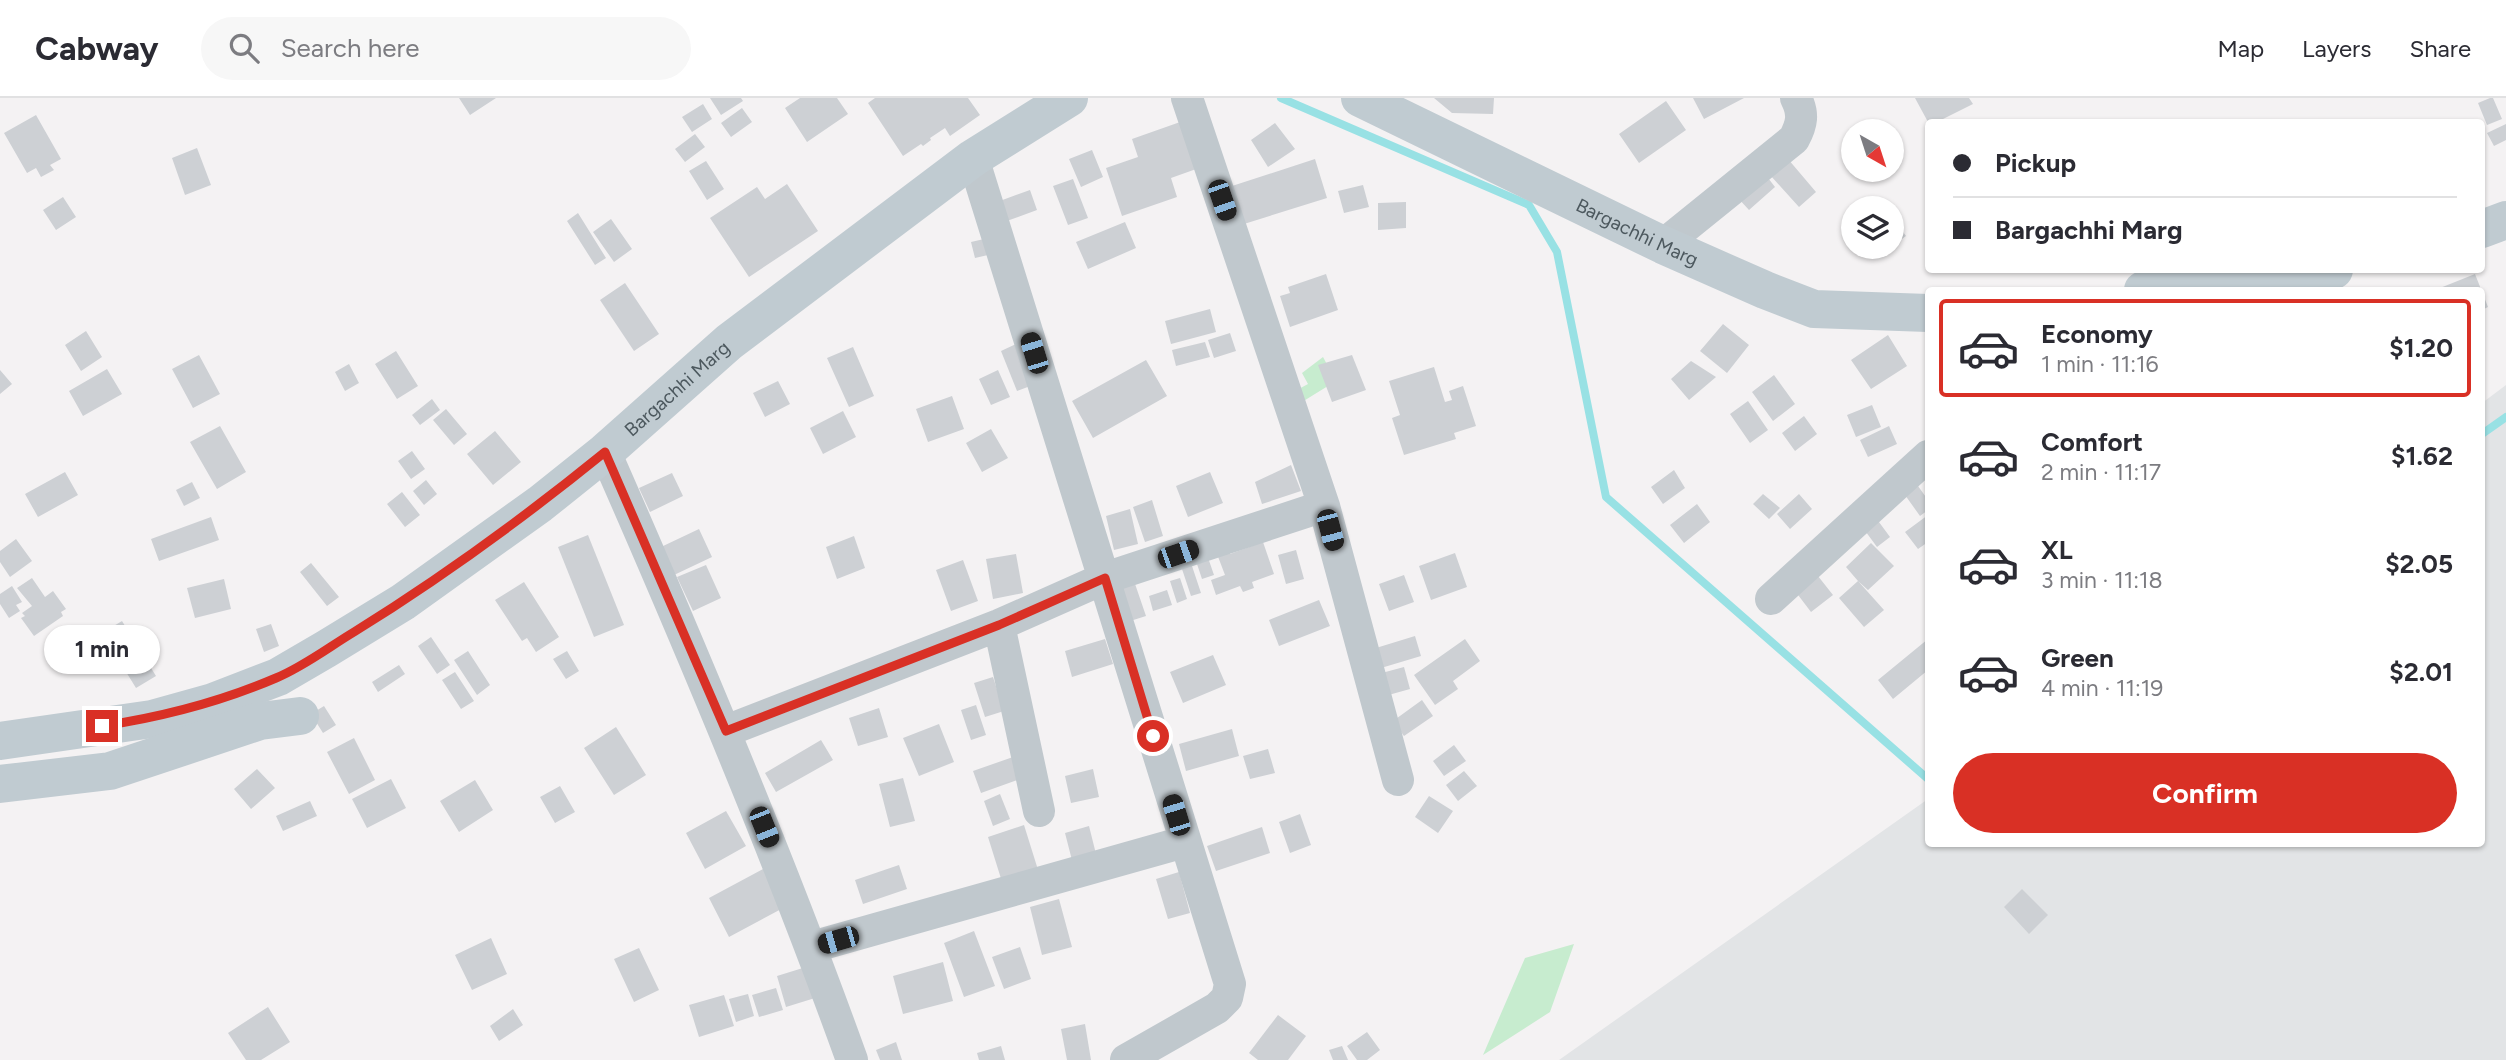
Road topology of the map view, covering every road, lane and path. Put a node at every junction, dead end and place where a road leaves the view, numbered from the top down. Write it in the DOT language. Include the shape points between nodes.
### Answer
graph roads {
  1 [pos="1069,98"];
  2 [pos="1188,98"];
  3 [pos="1360,98"];
  4 [pos="1796,98"];
  5 [pos="973,158"];
  6 [pos="2506,220"];
  7 [pos="2485,228"];
  8 [pos="1663,245"];
  9 [pos="2322,273"];
  10 [pos="2177,287"];
  11 [pos="1925,320"];
  12 [pos="605,452"];
  13 [pos="1925,459"];
  14 [pos="1324,506"];
  15 [pos="1105,578"];
  16 [pos="1771,599"];
  17 [pos="999,625"];
  18 [pos="300,716"];
  19 [pos="726,731"];
  20 [pos="0,741"];
  21 [pos="1398,780"];
  22 [pos="0,785"];
  23 [pos="1039,811"];
  24 [pos="1184,842"];
  25 [pos="812,947"];
  26 [pos="852,1060"];
  27 [pos="1126,1060"];
  1 -- 5 [label="street, Bargachhi Marg"];
  2 -- 14 [label="street"];
  3 -- 8 [label="street, Bargachhi Marg"];
  4 -- 8 [label="street" via="1802,123 1794,139"];
  5 -- 12 [label="street, Bargachhi Marg" via="729,342"];
  5 -- 15 [label="street"];
  6 -- 7 [label="street"];
  8 -- 11 [label="street, Bargachhi Marg" via="1814,309"];
  9 -- 10 [label="street"];
  12 -- 19 [label="street"];
  12 -- 20 [label="street, Bargachhi Marg" via="403,602 278,677 152,719"];
  13 -- 16 [label="street"];
  14 -- 15 [label="street"];
  14 -- 21 [label="street"];
  15 -- 17 [label="street"];
  15 -- 24 [label="street"];
  17 -- 19 [label="street"];
  17 -- 23 [label="street"];
  18 -- 22 [label="street" via="260,722 110,771"];
  19 -- 25 [label="street"];
  24 -- 25 [label="street"];
  24 -- 27 [label="street" via="1230,984 1227,998"];
  25 -- 26 [label="street"];
}
